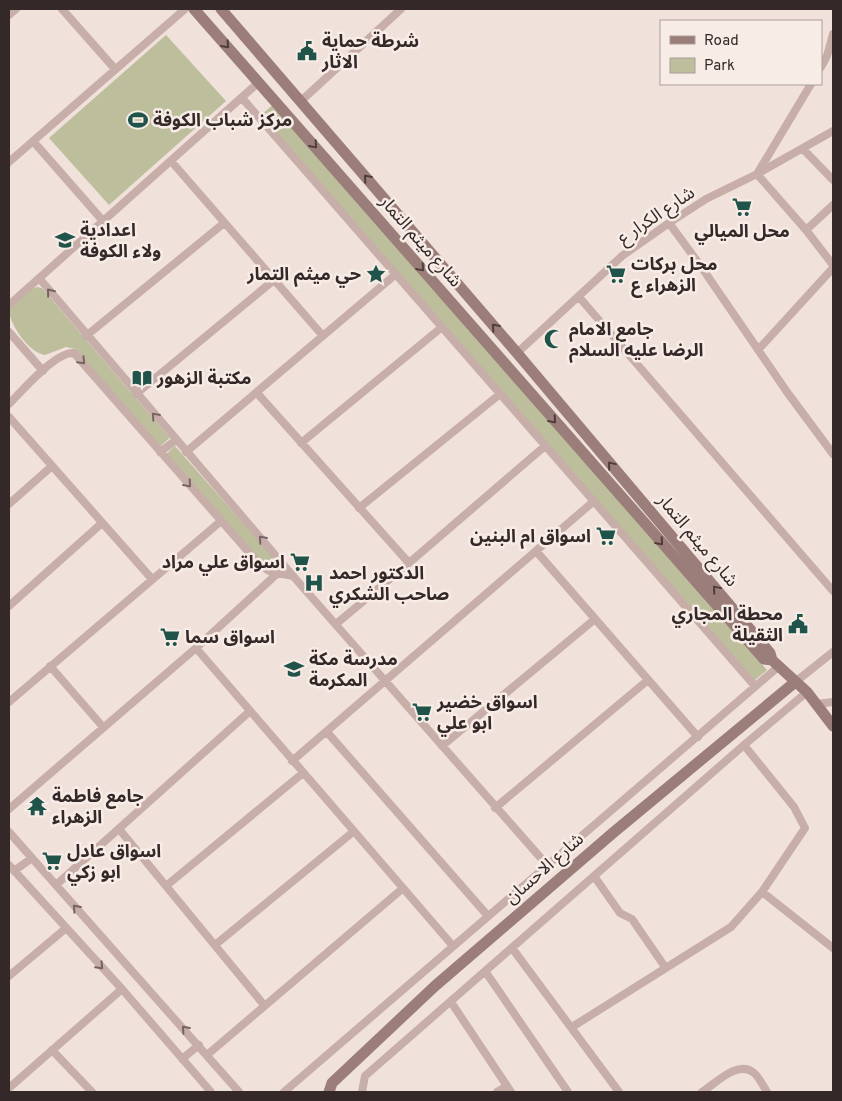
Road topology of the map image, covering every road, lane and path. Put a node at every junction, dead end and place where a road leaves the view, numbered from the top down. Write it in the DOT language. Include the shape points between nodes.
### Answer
graph roads {
  1 [pos="16,9"];
  2 [pos="62,9"];
  3 [pos="184,9"];
  4 [pos="194,9"];
  5 [pos="221,9"];
  6 [pos="401,9"];
  7 [pos="9,15"];
  8 [pos="833,34"];
  9 [pos="822,65"];
  10 [pos="115,69"];
  11 [pos="259,82"];
  12 [pos="809,85"];
  13 [pos="242,98"];
  14 [pos="301,101"];
  15 [pos="833,131"];
  16 [pos="33,141"];
  17 [pos="803,149"];
  18 [pos="171,161"];
  19 [pos="9,162"];
  20 [pos="757,174"];
  21 [pos="833,180"];
  22 [pos="833,206"];
  23 [pos="103,221"];
  24 [pos="224,223"];
  25 [pos="669,223"];
  26 [pos="806,230"];
  27 [pos="833,267"];
  28 [pos="396,274"];
  29 [pos="39,278"];
  30 [pos="274,280"];
  31 [pos="578,297"];
  32 [pos="9,305"];
  33 [pos="442,327"];
  34 [pos="9,332"];
  35 [pos="86,336"];
  36 [pos="323,336"];
  37 [pos="758,350"];
  38 [pos="517,353"];
  39 [pos="43,371"];
  40 [pos="257,393"];
  41 [pos="136,394"];
  42 [pos="500,394"];
  43 [pos="9,404"];
  44 [pos="9,416"];
  45 [pos="176,440"];
  46 [pos="301,443"];
  47 [pos="545,446"];
  48 [pos="160,452"];
  49 [pos="186,452"];
  50 [pos="833,454"];
  51 [pos="52,466"];
  52 [pos="594,501"];
  53 [pos="9,504"];
  54 [pos="359,508"];
  55 [pos="221,521"];
  56 [pos="102,523"];
  57 [pos="536,551"];
  58 [pos="409,563"];
  59 [pos="284,566"];
  60 [pos="276,574"];
  61 [pos="293,576"];
  62 [pos="152,579"];
  63 [pos="833,591"];
  64 [pos="9,606"];
  65 [pos="595,619"];
  66 [pos="336,624"];
  67 [pos="196,648"];
  68 [pos="833,652"];
  69 [pos="775,664"];
  70 [pos="50,666"];
  71 [pos="385,680"];
  72 [pos="648,680"];
  73 [pos="794,683"];
  74 [pos="755,686"];
  75 [pos="807,692"];
  76 [pos="9,702"];
  77 [pos="833,702"];
  78 [pos="817,704"];
  79 [pos="250,712"];
  80 [pos="833,726"];
  81 [pos="103,727"];
  82 [pos="327,732"];
  83 [pos="698,737"];
  84 [pos="744,745"];
  85 [pos="442,746"];
  86 [pos="292,762"];
  87 [pos="303,774"];
  88 [pos="9,808"];
  89 [pos="496,808"];
  90 [pos="119,829"];
  91 [pos="9,832"];
  92 [pos="353,832"];
  93 [pos="32,858"];
  94 [pos="547,865"];
  95 [pos="11,868"];
  96 [pos="594,876"];
  97 [pos="56,885"];
  98 [pos="166,886"];
  99 [pos="402,889"];
  100 [pos="762,892"];
  101 [pos="488,916"];
  102 [pos="65,929"];
  103 [pos="214,945"];
  104 [pos="453,946"];
  105 [pos="512,948"];
  106 [pos="833,948"];
  107 [pos="665,967"];
  108 [pos="485,971"];
  109 [pos="9,976"];
  110 [pos="122,990"];
  111 [pos="451,1002"];
  112 [pos="264,1005"];
  113 [pos="572,1027"];
  114 [pos="200,1045"];
  115 [pos="52,1050"];
  116 [pos="207,1054"];
  117 [pos="182,1059"];
  118 [pos="9,1088"];
  119 [pos="509,1089"];
  120 [pos="92,1092"];
  121 [pos="211,1092"];
  122 [pos="239,1092"];
  123 [pos="284,1092"];
  124 [pos="329,1092"];
  125 [pos="362,1092"];
  126 [pos="496,1092"];
  127 [pos="568,1092"];
  128 [pos="619,1092"];
  129 [pos="702,1092"];
  130 [pos="767,1092"];
  1 -- 7 [label="street"];
  2 -- 10 [label="street"];
  3 -- 10 [label="street"];
  4 -- 11 [label="street, شارع ميثم التمار, one-way"];
  5 -- 14 [label="street, شارع ميثم التمار"];
  6 -- 14 [label="street"];
  8 -- 9 [label="street"];
  10 -- 16 [label="street"];
  11 -- 13 [label="street"];
  11 -- 69 [label="street, شارع ميثم التمار, one-way" via="757,652"];
  12 -- 20 [label="street"];
  13 -- 18 [label="street"];
  13 -- 28 [label="street"];
  38 -- 14 [label="street, شارع ميثم التمار, one-way"];
  15 -- 17 [label="street, شارع الكرار ع"];
  16 -- 19 [label="street"];
  16 -- 23 [label="street"];
  17 -- 20 [label="street, شارع الكرار ع"];
  17 -- 21 [label="street"];
  18 -- 23 [label="street"];
  18 -- 24 [label="street"];
  20 -- 25 [label="street, شارع الكرار ع" via="706,199"];
  20 -- 26 [label="street"];
  22 -- 26 [label="street"];
  23 -- 29 [label="street"];
  24 -- 30 [label="street"];
  24 -- 35 [label="street"];
  25 -- 31 [label="street, شارع الكرار ع" via="622,256"];
  25 -- 37 [label="street"];
  26 -- 27 [label="street"];
  27 -- 37 [label="street"];
  28 -- 33 [label="street"];
  28 -- 36 [label="street"];
  29 -- 32 [label="street"];
  35 -- 29 [label="street, one-way"];
  30 -- 36 [label="street"];
  30 -- 41 [label="street"];
  31 -- 38 [label="street, شارع الكرار ع"];
  31 -- 63 [label="street"];
  33 -- 42 [label="street"];
  33 -- 46 [label="street"];
  34 -- 39 [label="street"];
  35 -- 41 [label="street"];
  36 -- 40 [label="street"];
  37 -- 50 [label="street"];
  69 -- 38 [label="street, شارع ميثم التمار, one-way" via="770,653"];
  39 -- 43 [label="street"];
  39 -- 48 [label="street, one-way" via="64,354 78,355"];
  40 -- 46 [label="street"];
  40 -- 49 [label="street"];
  45 -- 41 [label="street, one-way"];
  42 -- 47 [label="street"];
  42 -- 54 [label="street"];
  44 -- 51 [label="street"];
  45 -- 48 [label="street"];
  45 -- 49 [label="street"];
  46 -- 54 [label="street"];
  47 -- 52 [label="street"];
  47 -- 58 [label="street"];
  48 -- 55 [label="street, one-way"];
  59 -- 49 [label="street, one-way"];
  51 -- 53 [label="street"];
  51 -- 56 [label="street"];
  52 -- 57 [label="street"];
  52 -- 74 [label="street"];
  54 -- 58 [label="street"];
  55 -- 60 [label="street" via="260,565"];
  55 -- 62 [label="street"];
  56 -- 62 [label="street"];
  56 -- 64 [label="street"];
  57 -- 65 [label="street"];
  57 -- 71 [label="street"];
  58 -- 66 [label="street"];
  59 -- 60 [label="street"];
  59 -- 61 [label="street"];
  60 -- 61 [label="street"];
  60 -- 67 [label="street"];
  61 -- 66 [label="street"];
  62 -- 70 [label="street"];
  65 -- 72 [label="street"];
  65 -- 85 [label="street"];
  66 -- 71 [label="street"];
  67 -- 79 [label="street"];
  67 -- 81 [label="street"];
  68 -- 73 [label="street"];
  69 -- 73 [label="street"];
  69 -- 74 [label="street"];
  70 -- 76 [label="street"];
  70 -- 81 [label="street"];
  71 -- 82 [label="street"];
  71 -- 85 [label="street"];
  72 -- 83 [label="street"];
  72 -- 89 [label="street"];
  73 -- 75 [label="street"];
  73 -- 124 [label="street, شارع الاحسان" via="614,832 436,986 332,1083"];
  74 -- 83 [label="street"];
  75 -- 78 [label="street"];
  75 -- 84 [label="street"];
  77 -- 78 [label="street"];
  78 -- 80 [label="street"];
  79 -- 86 [label="street"];
  79 -- 90 [label="street"];
  81 -- 88 [label="street"];
  82 -- 86 [label="street"];
  82 -- 101 [label="street"];
  83 -- 94 [label="street"];
  84 -- 96 [label="street"];
  84 -- 100 [label="street" via="794,807 805,828"];
  85 -- 89 [label="street"];
  86 -- 87 [label="street"];
  87 -- 92 [label="street"];
  87 -- 98 [label="street"];
  89 -- 94 [label="street"];
  90 -- 97 [label="street"];
  90 -- 98 [label="street"];
  91 -- 93 [label="street"];
  92 -- 99 [label="street"];
  92 -- 103 [label="street"];
  93 -- 95 [label="street"];
  93 -- 97 [label="street"];
  94 -- 101 [label="street"];
  95 -- 102 [label="street"];
  96 -- 105 [label="street"];
  96 -- 107 [label="street" via="620,914 629,916"];
  114 -- 97 [label="street, one-way"];
  98 -- 103 [label="street"];
  99 -- 104 [label="street"];
  99 -- 112 [label="street"];
  100 -- 106 [label="street"];
  100 -- 107 [label="street" via="727,931"];
  101 -- 104 [label="street"];
  102 -- 109 [label="street"];
  102 -- 110 [label="street, one-way"];
  103 -- 112 [label="street"];
  104 -- 123 [label="street"];
  105 -- 108 [label="street"];
  105 -- 113 [label="street"];
  107 -- 113 [label="street"];
  108 -- 111 [label="street"];
  108 -- 127 [label="street"];
  110 -- 115 [label="street"];
  110 -- 117 [label="street"];
  111 -- 119 [label="street"];
  111 -- 125 [label="street" via="365,1076"];
  112 -- 116 [label="street"];
  113 -- 128 [label="street"];
  114 -- 116 [label="street"];
  114 -- 117 [label="street"];
  115 -- 118 [label="street"];
  115 -- 120 [label="street"];
  116 -- 122 [label="street"];
  117 -- 121 [label="street"];
  119 -- 126 [label="street"];
  129 -- 130 [label="street" via="736,1069 746,1068 754,1072"];
}
